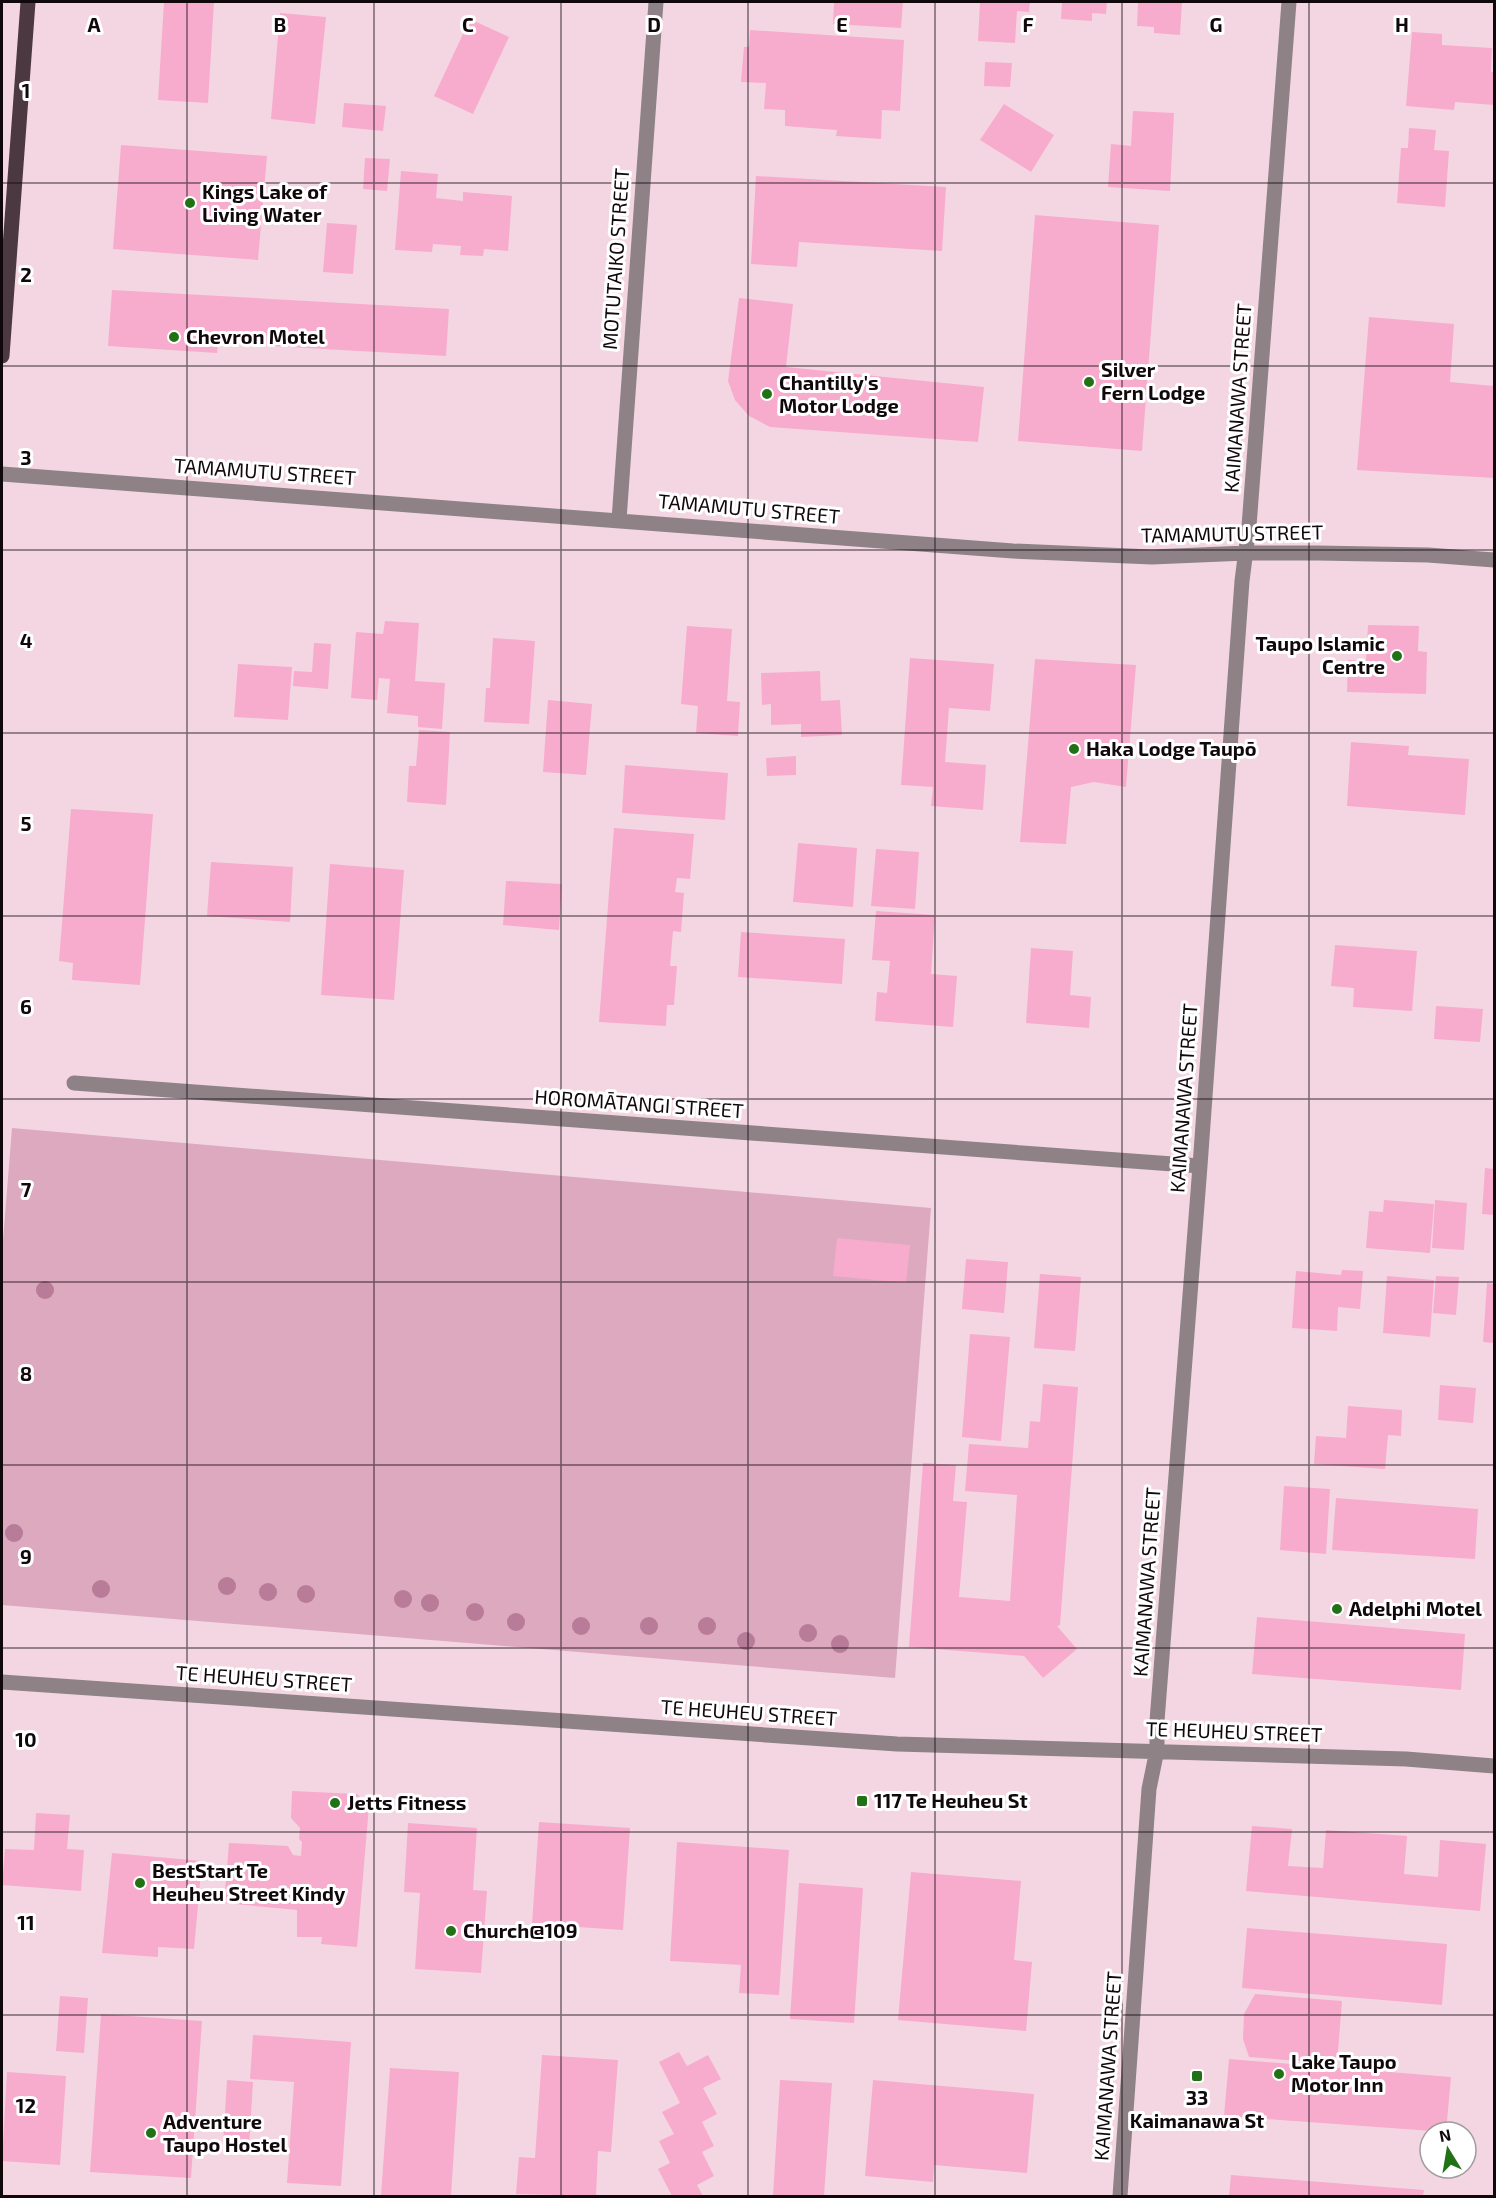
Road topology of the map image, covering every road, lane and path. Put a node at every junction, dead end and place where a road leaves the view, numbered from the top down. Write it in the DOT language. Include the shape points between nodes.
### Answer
graph roads {
  1 [pos="28,2"];
  2 [pos="656,2"];
  3 [pos="1288,2"];
  4 [pos="2,356"];
  5 [pos="2,474"];
  6 [pos="619,520"];
  7 [pos="1246,552"];
  8 [pos="1494,560"];
  9 [pos="75,1083"];
  10 [pos="1200,1166"];
  11 [pos="2,1682"];
  12 [pos="1157,1750"];
  13 [pos="1494,1766"];
  14 [pos="1120,2196"];
  1 -- 4 [label="main road"];
  2 -- 6 [label="street, MOTUTAIKO STREET"];
  3 -- 7 [label="street, KAIMANAWA STREET"];
  5 -- 6 [label="street, TAMAMUTU STREET"];
  6 -- 7 [label="street, TAMAMUTU STREET" via="1013,551 1152,557"];
  7 -- 8 [label="street, TAMAMUTU STREET"];
  7 -- 10 [label="street, KAIMANAWA STREET"];
  9 -- 10 [label="street, HOROMĀTANGI STREET"];
  10 -- 12 [label="street, KAIMANAWA STREET"];
  11 -- 12 [label="street, TE HEUHEU STREET" via="897,1744"];
  12 -- 13 [label="street, TE HEUHEU STREET"];
  12 -- 14 [label="street, KAIMANAWA STREET" via="1149,1789"];
}
